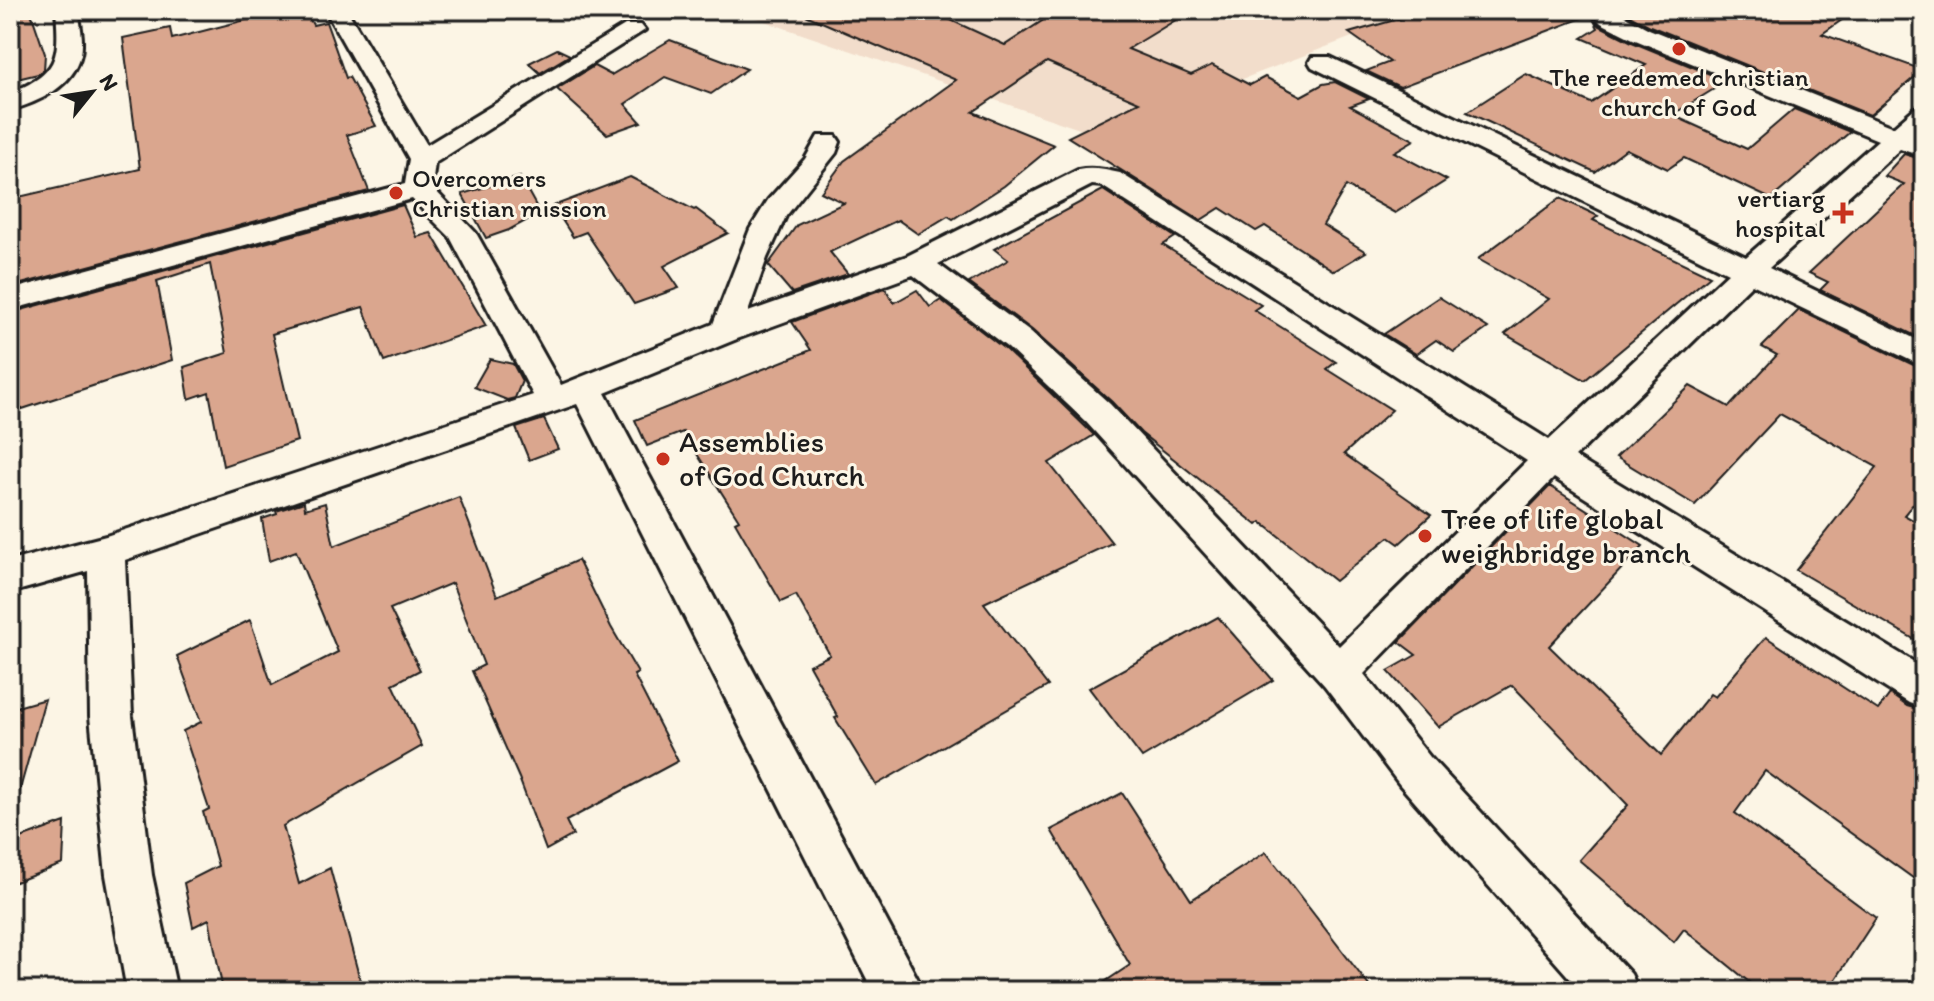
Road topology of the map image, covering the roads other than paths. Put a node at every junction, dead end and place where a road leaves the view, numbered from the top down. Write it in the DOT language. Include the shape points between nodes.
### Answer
graph roads {
  1 [pos="67,10"];
  2 [pos="336,10"];
  3 [pos="1600,10"];
  4 [pos="633,30"];
  5 [pos="1321,62"];
  6 [pos="10,102"];
  7 [pos="1924,113"];
  8 [pos="827,142"];
  9 [pos="1911,144"];
  10 [pos="422,159"];
  11 [pos="418,189"];
  12 [pos="917,263"];
  13 [pos="1748,271"];
  14 [pos="10,300"];
  15 [pos="726,331"];
  16 [pos="1924,356"];
  17 [pos="570,395"];
  18 [pos="1551,459"];
  19 [pos="106,551"];
  20 [pos="10,577"];
  21 [pos="1339,673"];
  22 [pos="1924,690"];
  23 [pos="152,991"];
  24 [pos="899,991"];
  25 [pos="1614,991"];
  1 -- 6 [label="street" via="69,57 50,82"];
  2 -- 10 [label="street"];
  3 -- 9 [label="street" via="1641,34"];
  4 -- 10 [label="street"];
  5 -- 13 [label="street"];
  7 -- 9 [label="street"];
  8 -- 15 [label="street" via="822,158 772,216"];
  9 -- 13 [label="street"];
  10 -- 11 [label="street"];
  11 -- 14 [label="street"];
  11 -- 17 [label="street" via="462,233"];
  12 -- 15 [label="street"];
  12 -- 18 [label="street" via="1072,182 1088,176 1110,179"];
  12 -- 21 [label="street" via="1019,340 1098,413"];
  13 -- 16 [label="street"];
  13 -- 18 [label="street"];
  15 -- 17 [label="street"];
  17 -- 19 [label="street"];
  17 -- 24 [label="street"];
  18 -- 21 [label="street"];
  18 -- 22 [label="street"];
  19 -- 20 [label="street"];
  19 -- 23 [label="street" via="111,716 129,875"];
  21 -- 25 [label="street" via="1415,771"];
}
